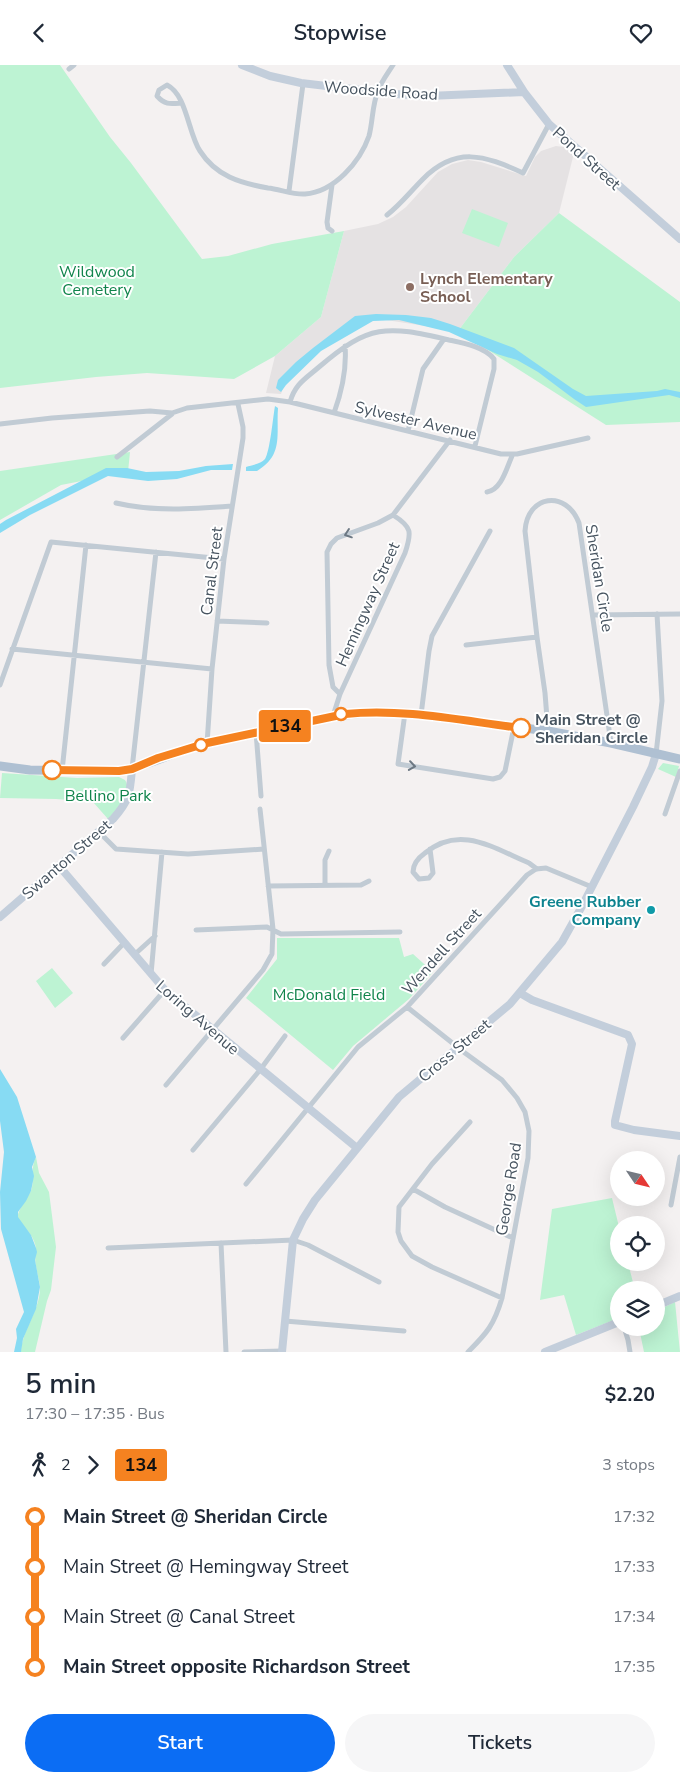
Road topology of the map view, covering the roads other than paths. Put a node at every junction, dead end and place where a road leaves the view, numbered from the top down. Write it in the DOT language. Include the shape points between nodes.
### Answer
graph roads {
  1 [pos="74,65"];
  2 [pos="242,65"];
  3 [pos="393,65"];
  4 [pos="507,65"];
  5 [pos="69,69"];
  6 [pos="303,83"];
  7 [pos="377,92"];
  8 [pos="524,92"];
  9 [pos="181,103"];
  10 [pos="549,124"];
  11 [pos="332,185"];
  12 [pos="289,191"];
  13 [pos="387,215"];
  14 [pos="332,231"];
  15 [pos="680,239"];
  16 [pos="444,339"];
  17 [pos="344,346"];
  18 [pos="290,402"];
  19 [pos="238,404"];
  20 [pos="172,413"];
  21 [pos="334,413"];
  22 [pos="0,424"];
  23 [pos="408,431"];
  24 [pos="588,438"];
  25 [pos="450,440"];
  26 [pos="475,446"];
  27 [pos="513,454"];
  28 [pos="117,457"];
  29 [pos="487,492"];
  30 [pos="116,503"];
  31 [pos="232,506"];
  32 [pos="393,515"];
  33 [pos="490,531"];
  34 [pos="86,545"];
  35 [pos="156,552"];
  36 [pos="224,559"];
  37 [pos="680,614"];
  38 [pos="593,615"];
  39 [pos="657,615"];
  40 [pos="217,621"];
  41 [pos="267,623"];
  42 [pos="537,637"];
  43 [pos="466,645"];
  44 [pos="12,649"];
  45 [pos="75,655"];
  46 [pos="144,661"];
  47 [pos="212,669"];
  48 [pos="0,685"];
  49 [pos="340,694"];
  50 [pos="405,713"];
  51 [pos="421,715"];
  52 [pos="333,716"];
  53 [pos="514,727"];
  54 [pos="548,731"];
  55 [pos="256,732"];
  56 [pos="207,743"];
  57 [pos="611,743"];
  58 [pos="656,754"];
  59 [pos="680,759"];
  60 [pos="0,766"];
  61 [pos="132,769"];
  62 [pos="62,771"];
  63 [pos="680,771"];
  64 [pos="261,796"];
  65 [pos="260,809"];
  66 [pos="665,814"];
  67 [pos="99,831"];
  68 [pos="264,849"];
  69 [pos="430,849"];
  70 [pos="328,851"];
  71 [pos="162,852"];
  72 [pos="59,866"];
  73 [pos="537,869"];
  74 [pos="369,881"];
  75 [pos="325,885"];
  76 [pos="268,886"];
  77 [pos="592,887"];
  78 [pos="0,917"];
  79 [pos="273,929"];
  80 [pos="196,930"];
  81 [pos="400,932"];
  82 [pos="155,936"];
  83 [pos="124,943"];
  84 [pos="134,955"];
  85 [pos="104,963"];
  86 [pos="150,974"];
  87 [pos="165,990"];
  88 [pos="520,993"];
  89 [pos="407,1007"];
  90 [pos="212,1030"];
  91 [pos="285,1036"];
  92 [pos="124,1039"];
  93 [pos="458,1047"];
  94 [pos="260,1070"];
  95 [pos="166,1085"];
  96 [pos="308,1109"];
  97 [pos="470,1122"];
  98 [pos="680,1136"];
  99 [pos="357,1149"];
  100 [pos="193,1150"];
  101 [pos="680,1157"];
  102 [pos="246,1184"];
  103 [pos="413,1189"];
  104 [pos="671,1205"];
  105 [pos="513,1238"];
  106 [pos="293,1240"];
  107 [pos="221,1243"];
  108 [pos="108,1248"];
  109 [pos="379,1282"];
  110 [pos="680,1296"];
  111 [pos="502,1299"];
  112 [pos="665,1302"];
  113 [pos="285,1321"];
  114 [pos="610,1326"];
  115 [pos="404,1331"];
  116 [pos="627,1336"];
  117 [pos="282,1351"];
  118 [pos="226,1352"];
  119 [pos="244,1352"];
  120 [pos="468,1352"];
  121 [pos="545,1352"];
  122 [pos="630,1352"];
  1 -- 5 [label="street"];
  2 -- 6 [label="street, Woodside Road" via="270,76"];
  3 -- 7 [label="street"];
  4 -- 8 [label="street, Pond Street"];
  6 -- 7 [label="street, Woodside Road"];
  6 -- 12 [label="street"];
  7 -- 8 [label="street, Woodside Road" via="428,95"];
  7 -- 11 [label="street" via="371,129 364,147"];
  8 -- 10 [label="street, Pond Street"];
  9 -- 9 [label="street" via="173,88 167,85 159,90 157,96 167,104"];
  9 -- 12 [label="street" via="200,152 214,168 227,177"];
  10 -- 13 [label="street" via="522,173 477,156 452,159 431,172"];
  10 -- 15 [label="street, Pond Street"];
  11 -- 12 [label="street" via="315,193"];
  11 -- 14 [label="street" via="327,222"];
  16 -- 17 [label="street" via="414,331 385,331 363,336"];
  16 -- 23 [label="street" via="423,369"];
  16 -- 26 [label="street" via="484,351 494,359"];
  17 -- 18 [label="street" via="299,383"];
  17 -- 21 [label="street" via="345,373"];
  18 -- 19 [label="street, Sylvester Avenue" via="268,399"];
  18 -- 21 [label="street, Sylvester Avenue"];
  19 -- 20 [label="street, Sylvester Avenue" via="187,408"];
  19 -- 31 [label="street, Canal Street" via="243,438"];
  20 -- 22 [label="street" via="150,411"];
  20 -- 28 [label="street"];
  21 -- 23 [label="street, Sylvester Avenue"];
  23 -- 25 [label="street, Sylvester Avenue"];
  24 -- 27 [label="street, Sylvester Avenue"];
  25 -- 26 [label="street, Sylvester Avenue"];
  25 -- 32 [label="street"];
  26 -- 27 [label="street, Sylvester Avenue"];
  27 -- 29 [label="street" via="499,486"];
  30 -- 31 [label="street" via="139,508"];
  31 -- 36 [label="street, Canal Street"];
  32 -- 49 [label="street, Hemingway Street" via="405,523 410,536 405,553"];
  32 -- 49 [label="street, Hemingway Street, one-way" via="337,538 327,552 329,665 333,687"];
  33 -- 51 [label="street" via="432,636"];
  34 -- 35 [label="street"];
  34 -- 44 [label="street" via="51,542"];
  34 -- 45 [label="street"];
  35 -- 36 [label="street"];
  35 -- 46 [label="street"];
  36 -- 40 [label="street, Canal Street"];
  37 -- 39 [label="street"];
  38 -- 39 [label="street"];
  38 -- 42 [label="street, Sheridan Circle" via="576,514 558,500 538,503 526,518 524,531"];
  38 -- 57 [label="street, Sheridan Circle"];
  39 -- 58 [label="street" via="662,701"];
  40 -- 41 [label="street"];
  40 -- 47 [label="street, Canal Street"];
  42 -- 43 [label="street"];
  42 -- 54 [label="street, Sheridan Circle"];
  44 -- 45 [label="street"];
  44 -- 48 [label="street"];
  45 -- 46 [label="street"];
  45 -- 62 [label="street"];
  46 -- 47 [label="street"];
  46 -- 61 [label="street"];
  47 -- 56 [label="street, Canal Street"];
  49 -- 52 [label="street, Hemingway Street"];
  50 -- 51 [label="main road"];
  50 -- 52 [label="main road"];
  50 -- 53 [label="street, one-way" via="398,764 493,779 505,771"];
  51 -- 53 [label="main road"];
  52 -- 55 [label="main road"];
  53 -- 54 [label="main road"];
  54 -- 57 [label="main road"];
  55 -- 56 [label="main road"];
  55 -- 64 [label="street"];
  56 -- 61 [label="main road"];
  57 -- 58 [label="main road"];
  58 -- 59 [label="main road"];
  58 -- 77 [label="street, Cross Street"];
  60 -- 62 [label="main road"];
  61 -- 62 [label="main road"];
  61 -- 67 [label="street, Swanton Street" via="125,806"];
  63 -- 66 [label="street"];
  65 -- 68 [label="street"];
  67 -- 71 [label="street" via="116,849"];
  67 -- 72 [label="street, Swanton Street"];
  68 -- 71 [label="street" via="188,854"];
  68 -- 76 [label="street"];
  69 -- 69 [label="street" via="433,873 429,878 419,879 413,872 413,865"];
  69 -- 73 [label="street" via="452,839 472,840"];
  70 -- 75 [label="street"];
  71 -- 82 [label="street"];
  72 -- 78 [label="street, Swanton Street"];
  72 -- 83 [label="street, Loring Avenue"];
  73 -- 77 [label="street" via="553,870"];
  73 -- 89 [label="street, Wendell Street" via="527,875"];
  74 -- 75 [label="street" via="361,885"];
  75 -- 76 [label="street"];
  76 -- 79 [label="street"];
  77 -- 88 [label="street, Cross Street" via="564,939"];
  79 -- 80 [label="street"];
  79 -- 81 [label="street" via="281,934"];
  79 -- 90 [label="street" via="272,955 263,970"];
  82 -- 84 [label="street"];
  82 -- 86 [label="street"];
  83 -- 84 [label="street, Loring Avenue"];
  83 -- 85 [label="street"];
  84 -- 86 [label="street, Loring Avenue"];
  86 -- 87 [label="street, Loring Avenue"];
  87 -- 90 [label="street, Loring Avenue"];
  87 -- 92 [label="street"];
  88 -- 93 [label="street, Cross Street"];
  88 -- 98 [label="street" via="533,1001 626,1033 631,1041 615,1125"];
  89 -- 93 [label="street, George Road"];
  89 -- 96 [label="street, Wendell Street" via="358,1047"];
  90 -- 94 [label="street, Loring Avenue"];
  90 -- 95 [label="street"];
  91 -- 94 [label="street"];
  93 -- 99 [label="street, Cross Street" via="399,1097"];
  93 -- 105 [label="street, George Road" via="502,1080 525,1112 529,1131 528,1158"];
  94 -- 96 [label="street, Loring Avenue"];
  94 -- 100 [label="street"];
  96 -- 99 [label="street, Loring Avenue"];
  96 -- 102 [label="street, Wendell Street"];
  97 -- 103 [label="street"];
  99 -- 106 [label="street, Cross Street" via="315,1201"];
  101 -- 104 [label="street"];
  103 -- 105 [label="street"];
  103 -- 111 [label="street" via="399,1207 398,1221 401,1241 412,1256"];
  105 -- 111 [label="street, George Road"];
  106 -- 107 [label="street"];
  106 -- 109 [label="street"];
  106 -- 113 [label="street, Cross Street"];
  107 -- 108 [label="street"];
  107 -- 118 [label="street"];
  110 -- 112 [label="street"];
  111 -- 120 [label="street, George Road" via="496,1319"];
  113 -- 115 [label="street"];
  113 -- 117 [label="street, Cross Street"];
  114 -- 121 [label="street"];
  116 -- 122 [label="street"];
  117 -- 119 [label="street"];
}
